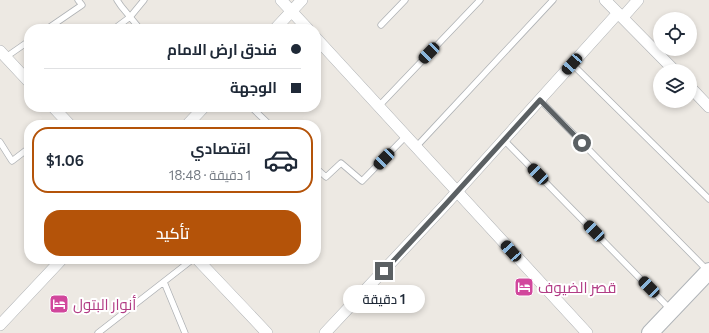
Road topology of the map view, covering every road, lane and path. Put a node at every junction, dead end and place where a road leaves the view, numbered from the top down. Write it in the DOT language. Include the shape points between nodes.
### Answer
graph roads {
  1 [pos="78,0"];
  2 [pos="117,0"];
  3 [pos="144,0"];
  4 [pos="281,0"];
  5 [pos="302,0"];
  6 [pos="405,0"];
  7 [pos="480,0"];
  8 [pos="553,0"];
  9 [pos="605,0"];
  10 [pos="638,0"];
  11 [pos="292,11"];
  12 [pos="620,15"];
  13 [pos="130,18"];
  14 [pos="54,24"];
  15 [pos="121,24"];
  16 [pos="135,24"];
  17 [pos="280,24"];
  18 [pos="304,24"];
  19 [pos="382,25"];
  20 [pos="321,43"];
  21 [pos="24,44"];
  22 [pos="3,54"];
  23 [pos="572,64"];
  24 [pos="667,64"];
  25 [pos="24,77"];
  26 [pos="697,94"];
  27 [pos="540,100"];
  28 [pos="379,106"];
  29 [pos="709,107"];
  30 [pos="199,112"];
  31 [pos="256,112"];
  32 [pos="192,120"];
  33 [pos="265,120"];
  34 [pos="406,136"];
  35 [pos="504,140"];
  36 [pos="0,142"];
  37 [pos="416,147"];
  38 [pos="24,152"];
  39 [pos="321,172"];
  40 [pos="457,192"];
  41 [pos="709,199"];
  42 [pos="57,264"];
  43 [pos="187,264"];
  44 [pos="202,264"];
  45 [pos="709,271"];
  46 [pos="164,282"];
  47 [pos="672,310"];
  48 [pos="0,324"];
  49 [pos="98,333"];
  50 [pos="185,333"];
  51 [pos="267,333"];
  52 [pos="324,333"];
  53 [pos="587,333"];
  54 [pos="650,333"];
  1 -- 14 [label="lane" via="82,5"];
  2 -- 13 [label="lane"];
  3 -- 13 [label="lane"];
  4 -- 11 [label="street"];
  5 -- 11 [label="street"];
  6 -- 19 [label="lane"];
  7 -- 28 [label="lane"];
  8 -- 37 [label="lane"];
  9 -- 12 [label="street"];
  10 -- 12 [label="street"];
  11 -- 17 [label="street"];
  11 -- 18 [label="street"];
  12 -- 23 [label="street"];
  12 -- 24 [label="street"];
  13 -- 15 [label="lane"];
  13 -- 16 [label="lane"];
  20 -- 28 [label="street"];
  21 -- 22 [label="lane"];
  22 -- 25 [label="street"];
  23 -- 27 [label="street"];
  23 -- 41 [label="lane"];
  26 -- 29 [label="street"];
  27 -- 35 [label="street"];
  27 -- 45 [label="lane"];
  28 -- 34 [label="street"];
  30 -- 32 [label="street"];
  31 -- 33 [label="lane"];
  34 -- 37 [label="street"];
  34 -- 39 [label="lane" via="362,181 341,163 326,177"];
  35 -- 40 [label="street"];
  35 -- 47 [label="lane"];
  36 -- 38 [label="lane" via="12,161"];
  37 -- 40 [label="street"];
  40 -- 52 [label="street"];
  40 -- 53 [label="street"];
  42 -- 48 [label="street"];
  43 -- 46 [label="lane"];
  44 -- 51 [label="street"];
  45 -- 47 [label="main road"];
  46 -- 49 [label="lane"];
  46 -- 50 [label="lane"];
  47 -- 54 [label="main road"];
}
